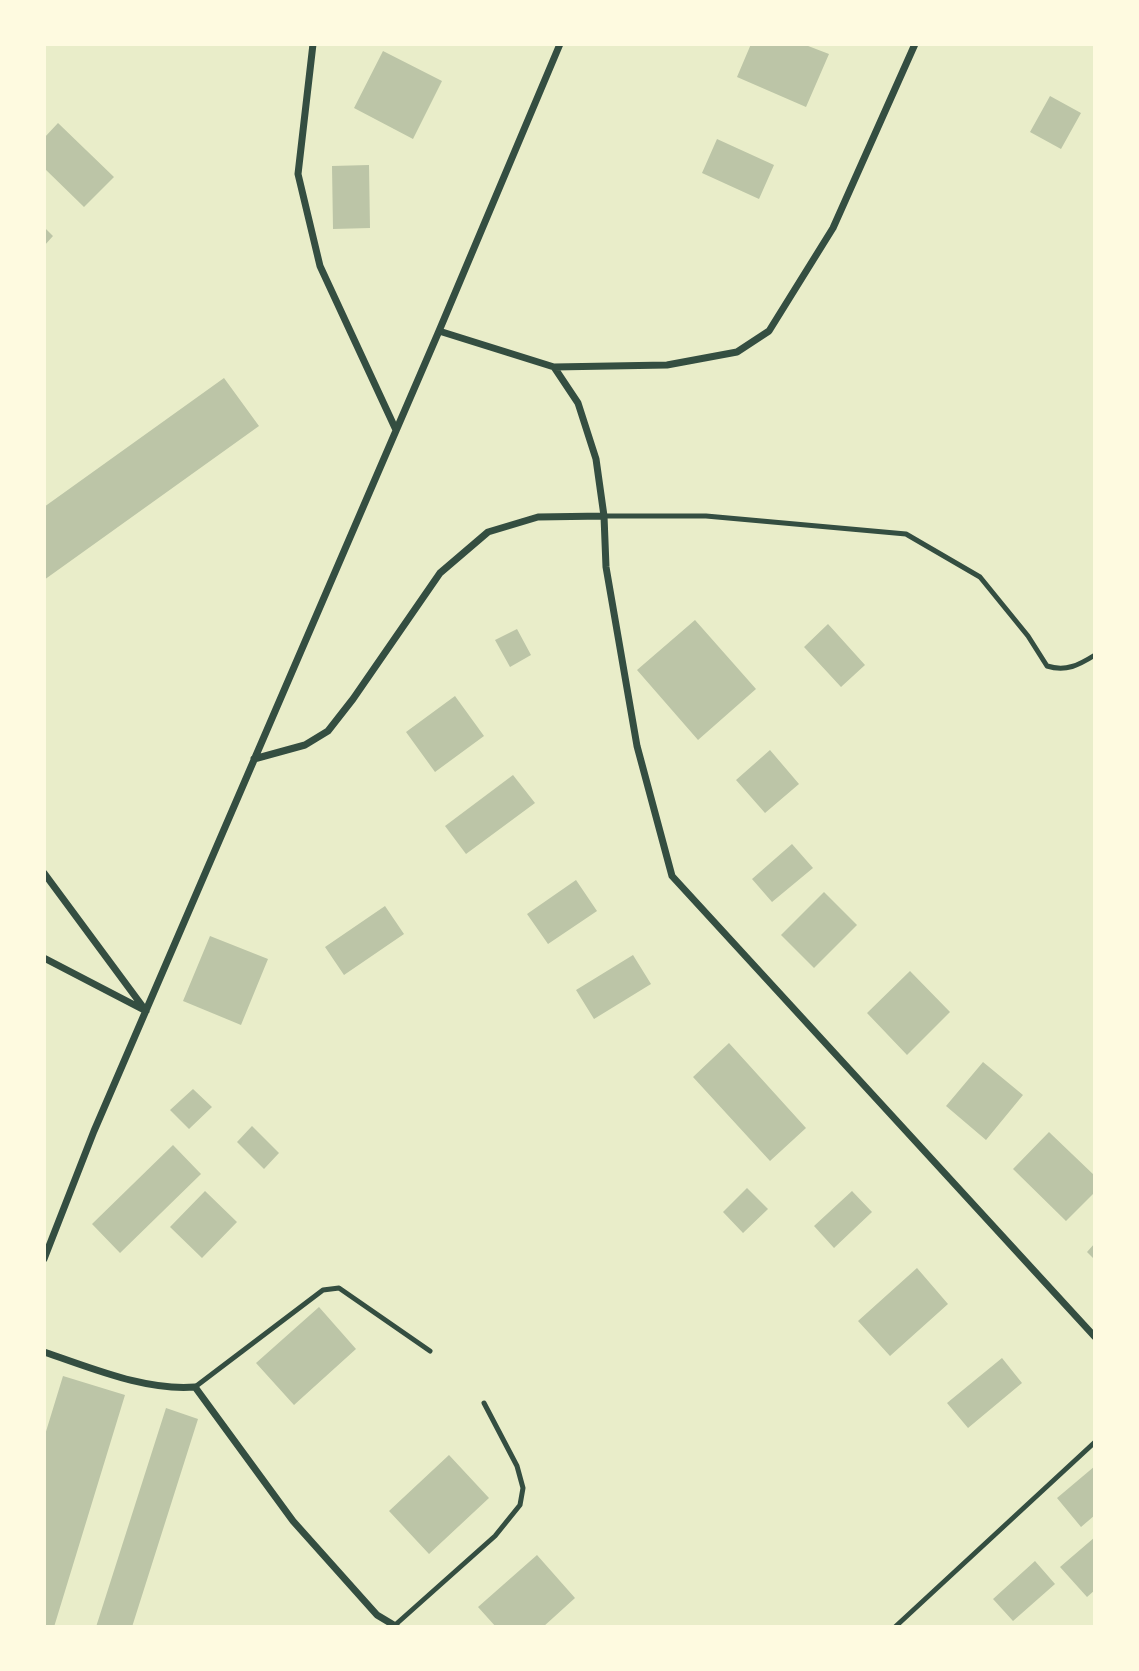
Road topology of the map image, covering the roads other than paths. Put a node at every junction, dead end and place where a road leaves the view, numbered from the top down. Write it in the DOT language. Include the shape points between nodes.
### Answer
graph roads {
  1 [pos="313,44"];
  2 [pos="560,44"];
  3 [pos="915,44"];
  4 [pos="439,331"];
  5 [pos="554,367"];
  6 [pos="396,430"];
  7 [pos="604,516"];
  8 [pos="1095,655"];
  9 [pos="254,759"];
  10 [pos="44,873"];
  11 [pos="44,958"];
  12 [pos="146,1011"];
  13 [pos="44,1259"];
  14 [pos="1095,1337"];
  15 [pos="44,1352"];
  16 [pos="430,1352"];
  17 [pos="195,1387"];
  18 [pos="484,1403"];
  19 [pos="1095,1442"];
  20 [pos="396,1626"];
  21 [pos="895,1627"];
  1 -- 6 [label="street" via="298,174 320,266"];
  2 -- 4 [label="street"];
  3 -- 5 [label="street" via="833,228 769,331 737,352 667,365"];
  4 -- 5 [label="street"];
  4 -- 6 [label="street"];
  5 -- 7 [label="street" via="578,403 596,459"];
  6 -- 9 [label="street"];
  7 -- 8 [label="lane" via="706,516 906,534 979,578 1047,666 1061,671"];
  7 -- 9 [label="street" via="538,517 488,532 440,573 328,731 305,746"];
  7 -- 14 [label="street" via="606,567 637,746 672,876"];
  9 -- 12 [label="street"];
  10 -- 12 [label="street"];
  11 -- 12 [label="street"];
  12 -- 13 [label="street"];
  15 -- 17 [label="street" via="172,1389"];
  16 -- 17 [label="lane" via="339,1289 324,1290"];
  17 -- 20 [label="street" via="293,1521 377,1615"];
  18 -- 20 [label="lane" via="517,1466 523,1488 520,1505 495,1536"];
  19 -- 21 [label="lane"];
}
